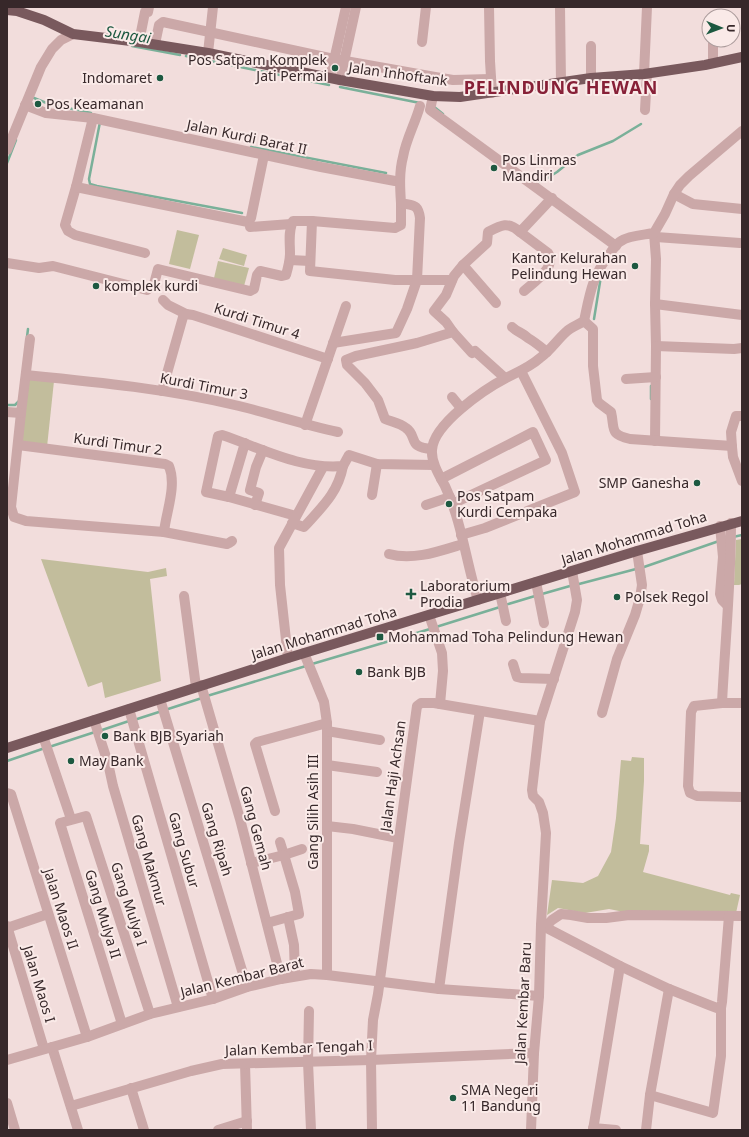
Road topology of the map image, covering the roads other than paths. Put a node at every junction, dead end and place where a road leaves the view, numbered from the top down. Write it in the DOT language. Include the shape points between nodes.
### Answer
graph roads {
  1 [pos="149,7"];
  2 [pos="214,7"];
  3 [pos="346,7"];
  4 [pos="356,7"];
  5 [pos="426,7"];
  6 [pos="489,7"];
  7 [pos="560,7"];
  8 [pos="647,7"];
  9 [pos="7,10"];
  10 [pos="210,33"];
  11 [pos="73,34"];
  12 [pos="139,42"];
  13 [pos="422,42"];
  14 [pos="155,44"];
  15 [pos="591,46"];
  16 [pos="713,48"];
  17 [pos="208,54"];
  18 [pos="742,57"];
  19 [pos="339,59"];
  20 [pos="713,63"];
  21 [pos="646,74"];
  22 [pos="330,78"];
  23 [pos="591,78"];
  24 [pos="491,79"];
  25 [pos="340,80"];
  26 [pos="561,82"];
  27 [pos="492,92"];
  28 [pos="433,96"];
  29 [pos="25,105"];
  30 [pos="420,106"];
  31 [pos="645,110"];
  32 [pos="93,118"];
  33 [pos="742,131"];
  34 [pos="7,148"];
  35 [pos="264,154"];
  36 [pos="395,181"];
  37 [pos="76,187"];
  38 [pos="674,194"];
  39 [pos="552,198"];
  40 [pos="401,203"];
  41 [pos="742,209"];
  42 [pos="312,221"];
  43 [pos="291,224"];
  44 [pos="250,227"];
  45 [pos="520,232"];
  46 [pos="655,235"];
  47 [pos="740,243"];
  48 [pos="616,246"];
  49 [pos="144,253"];
  50 [pos="290,260"];
  51 [pos="310,261"];
  52 [pos="7,263"];
  53 [pos="464,265"];
  54 [pos="417,280"];
  55 [pos="452,280"];
  56 [pos="524,291"];
  57 [pos="163,300"];
  58 [pos="496,303"];
  59 [pos="655,304"];
  60 [pos="346,306"];
  61 [pos="186,314"];
  62 [pos="742,315"];
  63 [pos="584,321"];
  64 [pos="512,327"];
  65 [pos="453,332"];
  66 [pos="30,339"];
  67 [pos="333,343"];
  68 [pos="656,346"];
  69 [pos="738,348"];
  70 [pos="547,352"];
  71 [pos="328,359"];
  72 [pos="521,371"];
  73 [pos="26,375"];
  74 [pos="656,377"];
  75 [pos="505,378"];
  76 [pos="626,379"];
  77 [pos="162,391"];
  78 [pos="452,397"];
  79 [pos="461,408"];
  80 [pos="7,412"];
  81 [pos="21,413"];
  82 [pos="742,416"];
  83 [pos="305,425"];
  84 [pos="338,432"];
  85 [pos="655,441"];
  86 [pos="245,443"];
  87 [pos="18,445"];
  88 [pos="732,446"];
  89 [pos="432,449"];
  90 [pos="263,450"];
  91 [pos="376,464"];
  92 [pos="434,465"];
  93 [pos="343,466"];
  94 [pos="323,467"];
  95 [pos="441,479"];
  96 [pos="742,481"];
  97 [pos="372,495"];
  98 [pos="229,497"];
  99 [pos="451,500"];
  100 [pos="255,505"];
  101 [pos="426,505"];
  102 [pos="294,520"];
  103 [pos="742,521"];
  104 [pos="164,532"];
  105 [pos="724,532"];
  106 [pos="462,539"];
  107 [pos="232,541"];
  108 [pos="637,551"];
  109 [pos="389,554"];
  110 [pos="572,571"];
  111 [pos="536,582"];
  112 [pos="500,593"];
  113 [pos="184,596"];
  114 [pos="478,600"];
  115 [pos="429,615"];
  116 [pos="506,621"];
  117 [pos="544,623"];
  118 [pos="304,653"];
  119 [pos="288,658"];
  120 [pos="513,664"];
  121 [pos="554,678"];
  122 [pos="199,686"];
  123 [pos="160,699"];
  124 [pos="722,703"];
  125 [pos="742,703"];
  126 [pos="440,704"];
  127 [pos="129,709"];
  128 [pos="480,711"];
  129 [pos="602,713"];
  130 [pos="94,720"];
  131 [pos="540,721"];
  132 [pos="327,727"];
  133 [pos="43,736"];
  134 [pos="380,740"];
  135 [pos="7,748"];
  136 [pos="327,765"];
  137 [pos="377,772"];
  138 [pos="7,793"];
  139 [pos="742,797"];
  140 [pos="275,811"];
  141 [pos="71,819"];
  142 [pos="327,826"];
  143 [pos="398,838"];
  144 [pos="280,842"];
  145 [pos="302,849"];
  146 [pos="284,854"];
  147 [pos="251,863"];
  148 [pos="48,914"];
  149 [pos="729,916"];
  150 [pos="742,916"];
  151 [pos="288,917"];
  152 [pos="267,923"];
  153 [pos="543,926"];
  154 [pos="7,927"];
  155 [pos="620,966"];
  156 [pos="327,974"];
  157 [pos="295,976"];
  158 [pos="281,979"];
  159 [pos="379,981"];
  160 [pos="248,987"];
  161 [pos="439,988"];
  162 [pos="669,989"];
  163 [pos="539,996"];
  164 [pos="213,999"];
  165 [pos="177,1004"];
  166 [pos="721,1008"];
  167 [pos="309,1011"];
  168 [pos="150,1014"];
  169 [pos="122,1024"];
  170 [pos="87,1037"];
  171 [pos="48,1048"];
  172 [pos="534,1053"];
  173 [pos="7,1060"];
  174 [pos="371,1060"];
  175 [pos="308,1062"];
  176 [pos="245,1064"];
  177 [pos="131,1088"];
  178 [pos="650,1095"];
  179 [pos="7,1103"];
  180 [pos="71,1106"];
  181 [pos="247,1125"];
  182 [pos="593,1129"];
  183 [pos="15,1130"];
  184 [pos="78,1130"];
  185 [pos="144,1130"];
  186 [pos="218,1130"];
  187 [pos="311,1130"];
  188 [pos="372,1130"];
  189 [pos="531,1130"];
  190 [pos="616,1130"];
  191 [pos="646,1130"];
  1 -- 12 [label="street" via="148,12 145,12"];
  2 -- 10 [label="street"];
  3 -- 19 [label="street"];
  4 -- 19 [label="street"];
  5 -- 13 [label="street"];
  6 -- 24 [label="street"];
  7 -- 26 [label="street"];
  8 -- 21 [label="street"];
  9 -- 11 [label="main road, Jalan Inhoftank" via="44,20"];
  10 -- 14 [label="street" via="163,22 159,25"];
  10 -- 17 [label="street"];
  10 -- 19 [label="street"];
  11 -- 12 [label="main road, Jalan Inhoftank"];
  11 -- 29 [label="street" via="61,40 52,49 41,67"];
  12 -- 14 [label="main road, Jalan Inhoftank"];
  14 -- 17 [label="main road, Jalan Inhoftank"];
  15 -- 23 [label="street"];
  16 -- 20 [label="street"];
  17 -- 22 [label="main road, Jalan Inhoftank"];
  18 -- 20 [label="main road, Jalan Inhoftank"];
  19 -- 22 [label="street"];
  19 -- 24 [label="street" via="453,80"];
  19 -- 25 [label="street"];
  20 -- 21 [label="main road, Jalan Inhoftank"];
  21 -- 23 [label="main road, Jalan Inhoftank"];
  21 -- 31 [label="street"];
  22 -- 25 [label="main road, Jalan Inhoftank"];
  23 -- 26 [label="main road, Jalan Inhoftank"];
  24 -- 27 [label="street"];
  25 -- 28 [label="main road, Jalan Inhoftank"];
  26 -- 27 [label="main road, Jalan Inhoftank"];
  27 -- 28 [label="main road, Jalan Inhoftank"];
  28 -- 39 [label="street" via="430,110"];
  29 -- 32 [label="street, Jalan Kurdi Barat II" via="46,113"];
  29 -- 34 [label="street"];
  30 -- 40 [label="street" via="403,157"];
  32 -- 35 [label="street, Jalan Kurdi Barat II"];
  32 -- 37 [label="street"];
  33 -- 38 [label="street" via="689,176"];
  35 -- 36 [label="street, Jalan Kurdi Barat II"];
  35 -- 37 [label="street" via="249,222"];
  37 -- 49 [label="street" via="65,225 68,231"];
  38 -- 41 [label="street" via="693,204"];
  38 -- 46 [label="street"];
  39 -- 45 [label="street"];
  39 -- 48 [label="street"];
  40 -- 42 [label="street" via="401,225 395,228"];
  40 -- 54 [label="street" via="417,207 419,213"];
  42 -- 43 [label="street" via="296,220"];
  42 -- 51 [label="street"];
  43 -- 44 [label="street"];
  43 -- 50 [label="street"];
  45 -- 53 [label="street" via="504,225 489,232 487,244"];
  45 -- 56 [label="street" via="551,258 548,268"];
  46 -- 47 [label="street"];
  46 -- 48 [label="street" via="631,237"];
  46 -- 59 [label="street"];
  48 -- 63 [label="street" via="592,282"];
  50 -- 51 [label="street"];
  50 -- 52 [label="street" via="285,276 258,272 254,289 250,291 158,269 154,284 147,290 52,266 39,268"];
  51 -- 54 [label="street" via="310,271"];
  53 -- 55 [label="street"];
  53 -- 58 [label="street"];
  54 -- 55 [label="street"];
  54 -- 67 [label="street" via="396,333"];
  55 -- 65 [label="street" via="446,295 434,311"];
  57 -- 61 [label="street, Kurdi Timur 4"];
  59 -- 62 [label="street"];
  59 -- 68 [label="street"];
  60 -- 67 [label="street"];
  61 -- 71 [label="street, Kurdi Timur 4" via="193,314"];
  61 -- 77 [label="street"];
  63 -- 70 [label="street" via="565,332"];
  63 -- 85 [label="street" via="593,329 593,366 597,400 611,412 616,433 630,439"];
  64 -- 70 [label="street"];
  65 -- 75 [label="street" via="472,353 475,351"];
  65 -- 89 [label="street" via="346,360 347,365 378,400 385,419 409,429 415,444"];
  66 -- 73 [label="street"];
  67 -- 71 [label="street"];
  68 -- 69 [label="street"];
  68 -- 74 [label="street"];
  70 -- 72 [label="street"];
  71 -- 83 [label="street"];
  72 -- 75 [label="street"];
  72 -- 106 [label="street" via="562,453 575,492"];
  73 -- 77 [label="street, Kurdi Timur 3"];
  73 -- 81 [label="street"];
  74 -- 76 [label="street"];
  74 -- 85 [label="street"];
  75 -- 79 [label="street"];
  77 -- 83 [label="street, Kurdi Timur 3" via="238,406"];
  78 -- 79 [label="street"];
  79 -- 89 [label="street" via="447,420"];
  80 -- 81 [label="street"];
  81 -- 87 [label="street"];
  82 -- 88 [label="street" via="736,416 731,432"];
  83 -- 84 [label="street, Kurdi Timur 3"];
  85 -- 88 [label="street"];
  86 -- 90 [label="street"];
  86 -- 98 [label="street"];
  86 -- 98 [label="street" via="218,436 205,491"];
  87 -- 104 [label="street, Kurdi Timur 2" via="169,466 172,473"];
  87 -- 104 [label="street" via="11,506 14,517 26,521"];
  88 -- 96 [label="street" via="733,457"];
  89 -- 92 [label="street"];
  90 -- 94 [label="street" via="293,461"];
  90 -- 100 [label="street" via="250,490 259,493"];
  91 -- 92 [label="street"];
  91 -- 93 [label="street" via="349,455"];
  91 -- 97 [label="street"];
  92 -- 95 [label="street"];
  93 -- 94 [label="street"];
  93 -- 102 [label="street" via="332,495 304,527"];
  94 -- 102 [label="street"];
  95 -- 99 [label="street"];
  95 -- 99 [label="street" via="533,432 546,460"];
  98 -- 100 [label="street"];
  99 -- 101 [label="street"];
  99 -- 106 [label="street"];
  100 -- 102 [label="street"];
  102 -- 119 [label="street" via="279,548 280,585"];
  103 -- 105 [label="main road, Jalan Mohammad Toha" via="731,523"];
  104 -- 107 [label="street" via="227,544"];
  105 -- 108 [label="main road, Jalan Mohammad Toha"];
  105 -- 124 [label="street" via="728,600"];
  106 -- 109 [label="street" via="429,553 407,557"];
  106 -- 114 [label="street"];
  108 -- 110 [label="main road, Jalan Mohammad Toha"];
  108 -- 129 [label="street" via="642,585 640,598 617,659"];
  110 -- 111 [label="main road, Jalan Mohammad Toha"];
  110 -- 121 [label="street" via="577,600 575,612"];
  111 -- 112 [label="main road, Jalan Mohammad Toha"];
  111 -- 117 [label="street"];
  112 -- 114 [label="main road, Jalan Mohammad Toha"];
  112 -- 116 [label="street"];
  113 -- 122 [label="street, Gang Gemah"];
  114 -- 115 [label="main road, Jalan Mohammad Toha"];
  115 -- 118 [label="main road, Jalan Mohammad Toha"];
  115 -- 126 [label="street" via="442,653"];
  118 -- 119 [label="main road, Jalan Mohammad Toha"];
  118 -- 132 [label="street, Gang Silih Asih III" via="324,702"];
  119 -- 122 [label="main road, Jalan Mohammad Toha"];
  120 -- 121 [label="street" via="517,677"];
  121 -- 131 [label="street"];
  122 -- 123 [label="main road, Jalan Mohammad Toha"];
  122 -- 147 [label="street, Gang Gemah"];
  123 -- 127 [label="main road, Jalan Mohammad Toha"];
  123 -- 160 [label="street, Gang Ripah"];
  124 -- 125 [label="street"];
  124 -- 139 [label="street" via="694,706 691,712 688,786 690,793 697,796"];
  126 -- 128 [label="street, Jalan Haji Achsan"];
  126 -- 143 [label="street, Jalan Haji Achsan" via="421,703 417,706"];
  127 -- 130 [label="main road, Jalan Mohammad Toha"];
  127 -- 164 [label="street, Gang Subur"];
  128 -- 131 [label="street, Jalan Haji Achsan"];
  128 -- 161 [label="street"];
  130 -- 133 [label="main road, Jalan Mohammad Toha"];
  130 -- 165 [label="street, Gang Makmur"];
  131 -- 153 [label="street, Jalan Kembar Baru" via="532,790 543,813 546,833"];
  132 -- 134 [label="street"];
  132 -- 136 [label="street, Gang Silih Asih III"];
  132 -- 140 [label="street" via="294,731 254,744"];
  133 -- 135 [label="main road, Jalan Mohammad Toha"];
  133 -- 141 [label="street"];
  136 -- 137 [label="street"];
  136 -- 142 [label="street, Gang Silih Asih III"];
  138 -- 148 [label="street, Jalan Maos II" via="11,794"];
  141 -- 168 [label="street, Gang Mulya I" via="86,816"];
  141 -- 169 [label="street, Gang Mulya II" via="60,823"];
  142 -- 143 [label="street"];
  142 -- 156 [label="street, Gang Silih Asih III"];
  143 -- 159 [label="street, Jalan Haji Achsan"];
  144 -- 146 [label="street"];
  145 -- 146 [label="street"];
  146 -- 147 [label="street"];
  146 -- 151 [label="street" via="299,914"];
  147 -- 152 [label="street, Gang Gemah"];
  148 -- 154 [label="street"];
  148 -- 170 [label="street, Jalan Maos II"];
  149 -- 150 [label="street"];
  149 -- 153 [label="street" via="684,914 588,918 561,914"];
  149 -- 166 [label="street"];
  151 -- 152 [label="street"];
  151 -- 157 [label="street" via="294,945"];
  152 -- 158 [label="street, Gang Gemah"];
  153 -- 155 [label="street"];
  153 -- 163 [label="street, Jalan Kembar Baru"];
  154 -- 171 [label="street, Jalan Maos I"];
  155 -- 162 [label="street"];
  155 -- 182 [label="street"];
  156 -- 157 [label="street, Jalan Kembar Barat"];
  156 -- 159 [label="street, Jalan Kembar Barat"];
  157 -- 158 [label="street, Jalan Kembar Barat"];
  158 -- 160 [label="street, Jalan Kembar Barat"];
  159 -- 161 [label="street, Jalan Kembar Barat"];
  159 -- 174 [label="street, Jalan Haji Achsan" via="373,1020"];
  160 -- 164 [label="street, Jalan Kembar Barat"];
  161 -- 163 [label="street, Jalan Kembar Barat"];
  162 -- 166 [label="street"];
  162 -- 178 [label="street"];
  163 -- 172 [label="street, Jalan Kembar Baru"];
  164 -- 165 [label="street, Jalan Kembar Barat"];
  165 -- 168 [label="street, Jalan Kembar Barat"];
  166 -- 178 [label="street" via="721,1056 713,1113"];
  167 -- 175 [label="street"];
  168 -- 169 [label="street, Jalan Kembar Barat"];
  169 -- 170 [label="street, Jalan Kembar Barat"];
  170 -- 171 [label="street, Jalan Kembar Barat"];
  171 -- 173 [label="street, Jalan Kembar Barat"];
  171 -- 180 [label="street, Jalan Maos I"];
  172 -- 174 [label="street, Jalan Kembar Tengah I"];
  172 -- 189 [label="street, Jalan Kembar Baru"];
  174 -- 175 [label="street, Jalan Kembar Tengah I"];
  174 -- 188 [label="street, Jalan Haji Achsan"];
  175 -- 176 [label="street, Jalan Kembar Tengah I"];
  175 -- 187 [label="street"];
  176 -- 177 [label="street, Jalan Kembar Tengah I" via="222,1064"];
  176 -- 181 [label="street"];
  177 -- 180 [label="street, Jalan Kembar Tengah I"];
  177 -- 185 [label="street"];
  178 -- 191 [label="street"];
  179 -- 183 [label="street"];
  180 -- 184 [label="street, Jalan Maos I"];
  181 -- 186 [label="street"];
  182 -- 190 [label="street"];
}
